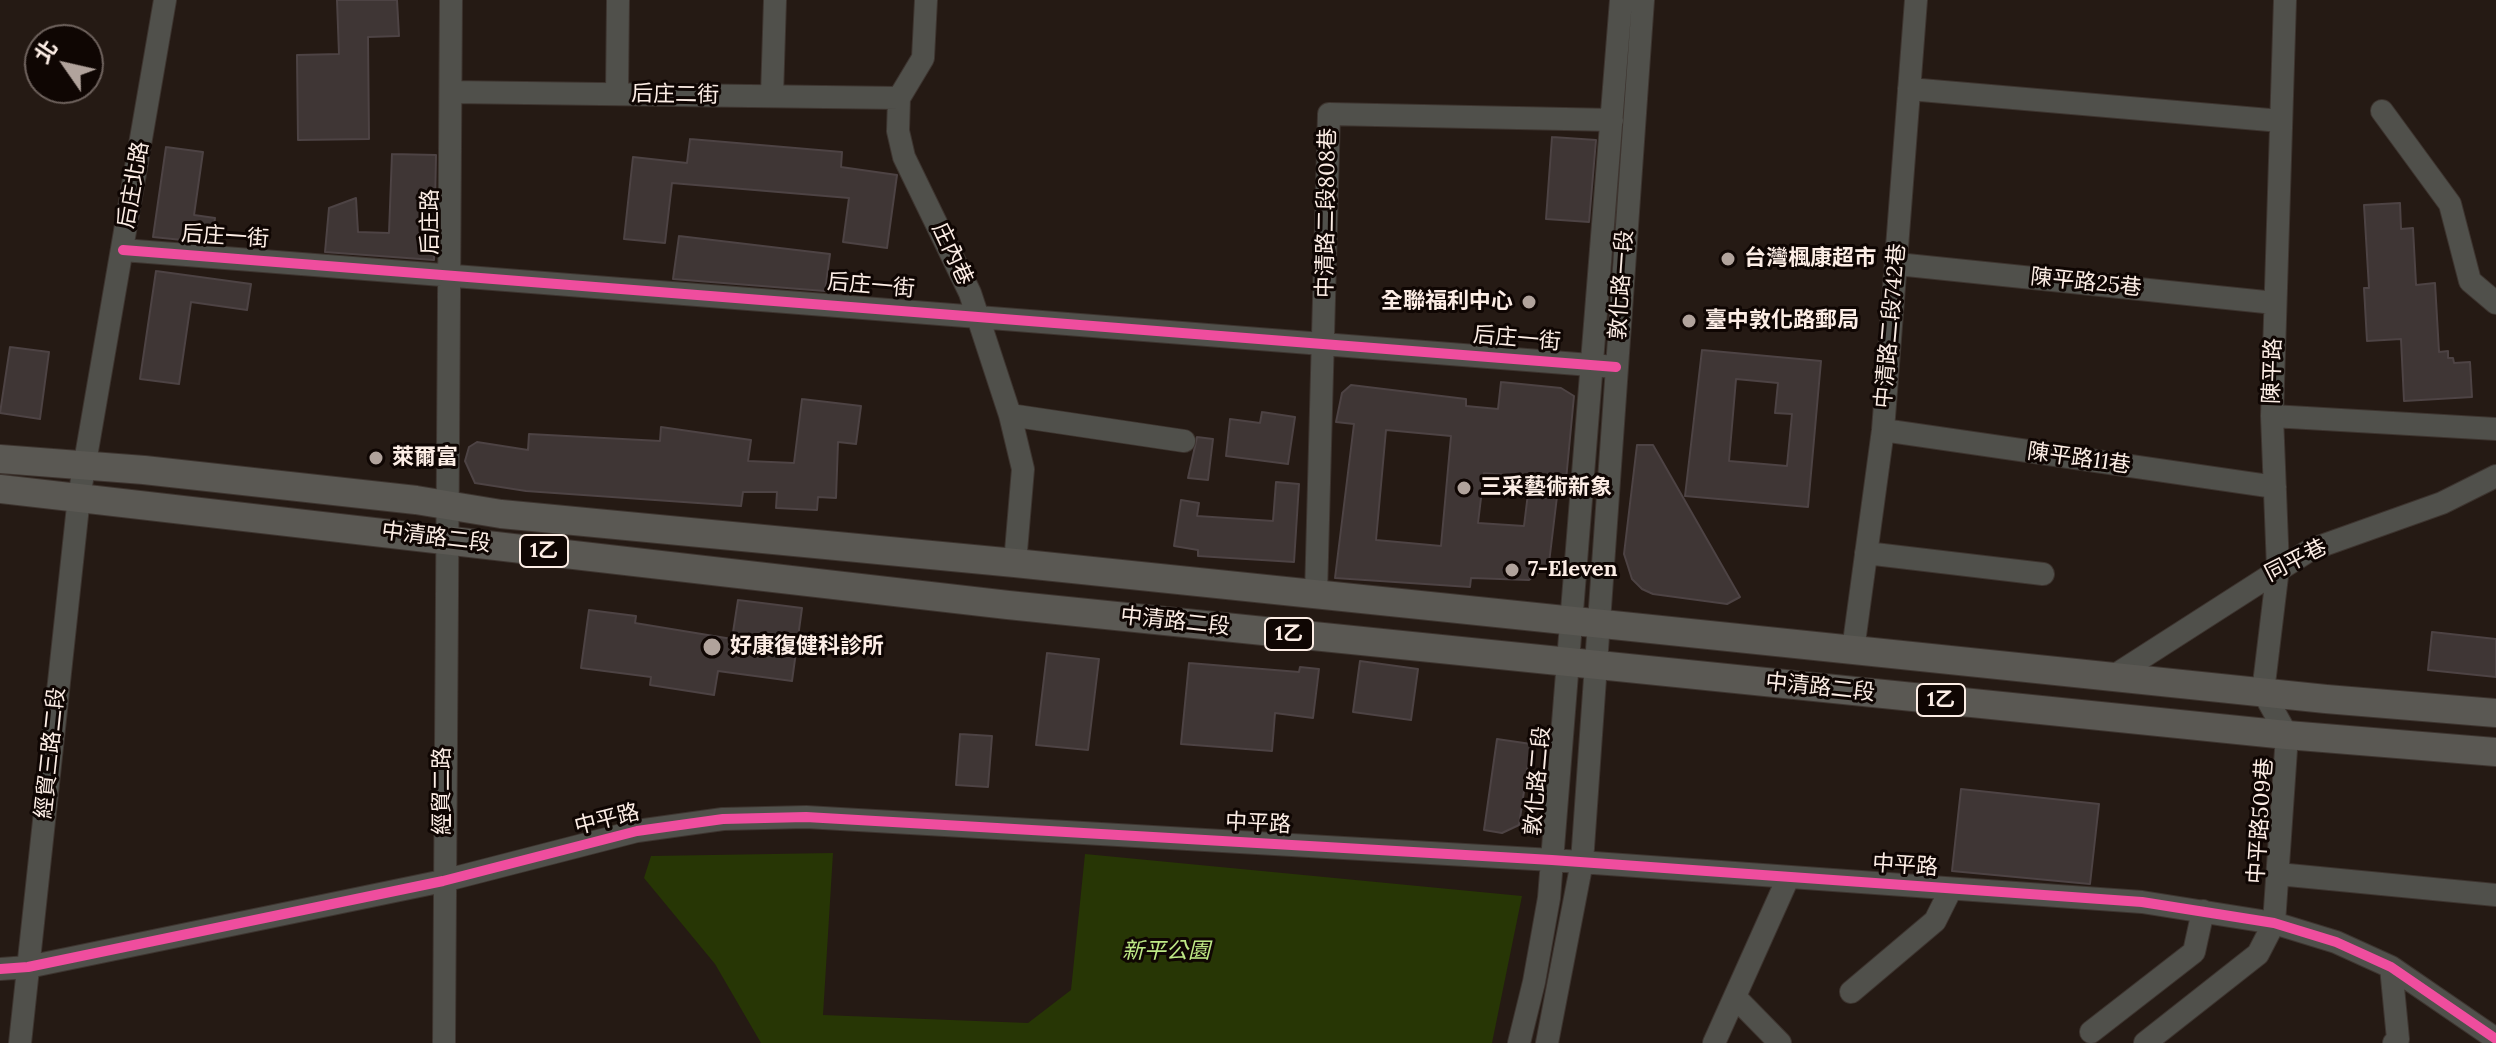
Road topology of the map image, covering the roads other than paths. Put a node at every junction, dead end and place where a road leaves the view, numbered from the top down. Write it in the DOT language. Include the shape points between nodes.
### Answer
graph roads {
  1 [pos="165,0"];
  2 [pos="451,0"];
  3 [pos="618,0"];
  4 [pos="775,0"];
  5 [pos="926,0"];
  6 [pos="1621,0"];
  7 [pos="1643,0"];
  8 [pos="1916,0"];
  9 [pos="2285,0"];
  10 [pos="1909,89"];
  11 [pos="451,92"];
  12 [pos="617,94"];
  13 [pos="772,96"];
  14 [pos="899,98"];
  15 [pos="2382,111"];
  16 [pos="1612,120"];
  17 [pos="2281,121"];
  18 [pos="123,250"];
  19 [pos="1897,264"];
  20 [pos="451,273"];
  21 [pos="2275,303"];
  22 [pos="2496,303"];
  23 [pos="978,315"];
  24 [pos="1324,343"];
  25 [pos="1593,365"];
  26 [pos="1616,367"];
  27 [pos="1010,415"];
  28 [pos="2272,416"];
  29 [pos="2496,429"];
  30 [pos="1883,430"];
  31 [pos="1184,441"];
  32 [pos="0,459"];
  33 [pos="86,464"];
  34 [pos="2496,476"];
  35 [pos="2275,487"];
  36 [pos="0,489"];
  37 [pos="79,497"];
  38 [pos="446,505"];
  39 [pos="445,539"];
  40 [pos="1866,553"];
  41 [pos="1015,563"];
  42 [pos="2278,568"];
  43 [pos="2043,574"];
  44 [pos="1316,594"];
  45 [pos="1585,622"];
  46 [pos="1853,650"];
  47 [pos="1582,664"];
  48 [pos="2112,677"];
  49 [pos="2263,692"];
  50 [pos="2496,713"];
  51 [pos="2287,735"];
  52 [pos="2496,752"];
  53 [pos="1552,860"];
  54 [pos="1582,862"];
  55 [pos="2278,874"];
  56 [pos="1788,878"];
  57 [pos="443,881"];
  58 [pos="1951,889"];
  59 [pos="2496,895"];
  60 [pos="2203,911"];
  61 [pos="2274,923"];
  62 [pos="28,967"];
  63 [pos="2391,967"];
  64 [pos="0,969"];
  65 [pos="1851,992"];
  66 [pos="1735,997"];
  67 [pos="2091,1032"];
  68 [pos="2496,1039"];
  69 [pos="20,1043"];
  70 [pos="444,1043"];
  71 [pos="1519,1043"];
  72 [pos="1547,1043"];
  73 [pos="1714,1043"];
  74 [pos="1780,1043"];
  75 [pos="2145,1043"];
  76 [pos="2394,1043"];
  1 -- 18 [label="street, 后庄北路"];
  2 -- 11 [label="street, 后庄路"];
  3 -- 12 [label="street"];
  4 -- 13 [label="street"];
  5 -- 14 [label="street" via="923,58"];
  6 -- 16 [label="street, 敦化路一段"];
  7 -- 26 [label="street, 敦化路一段"];
  8 -- 10 [label="street, 中清路二段742巷"];
  9 -- 17 [label="street, 陳平路"];
  10 -- 17 [label="street"];
  10 -- 19 [label="street, 中清路二段742巷"];
  11 -- 12 [label="street, 后庄二街"];
  11 -- 20 [label="street, 后庄路"];
  12 -- 13 [label="street, 后庄二街"];
  13 -- 14 [label="street, 后庄二街"];
  14 -- 23 [label="street, 庄內巷" via="896,113 904,157"];
  15 -- 22 [label="street" via="2450,204 2470,281"];
  16 -- 24 [label="street, 中清路二段808巷" via="1329,114"];
  16 -- 25 [label="street, 敦化路一段"];
  17 -- 21 [label="street, 陳平路"];
  18 -- 20 [label="street, 后庄一街"];
  18 -- 33 [label="street, 后庄北路"];
  19 -- 21 [label="street, 陳平路25巷"];
  19 -- 30 [label="street, 中清路二段742巷"];
  20 -- 23 [label="street, 后庄一街"];
  20 -- 38 [label="street, 后庄路"];
  21 -- 28 [label="street, 陳平路"];
  23 -- 24 [label="street, 后庄一街"];
  23 -- 27 [label="street, 庄內巷"];
  24 -- 25 [label="street, 后庄一街"];
  24 -- 44 [label="street, 中清路二段808巷"];
  25 -- 26 [label="street, 后庄一街"];
  25 -- 45 [label="street, 敦化路一段"];
  26 -- 45 [label="street, 敦化路一段"];
  27 -- 31 [label="street"];
  27 -- 41 [label="street, 庄內巷" via="1023,469"];
  28 -- 29 [label="street"];
  28 -- 35 [label="street, 陳平路"];
  30 -- 35 [label="street, 陳平路11巷"];
  30 -- 40 [label="street, 中清路二段742巷"];
  32 -- 33 [label="main road, 中清路二段 / 1乙"];
  33 -- 37 [label="street, 經貿三路二段"];
  33 -- 38 [label="main road, 中清路二段 / 1乙"];
  34 -- 42 [label="street, 同平巷" via="2442,503 2310,550"];
  35 -- 42 [label="street, 陳平路"];
  36 -- 37 [label="main road, 中清路二段 / 1乙"];
  37 -- 39 [label="main road, 中清路二段 / 1乙"];
  37 -- 62 [label="street, 經貿三路二段"];
  38 -- 39 [label="street, 后庄路"];
  38 -- 41 [label="main road, 中清路二段 / 1乙"];
  39 -- 47 [label="main road, 中清路二段 / 1乙" via="1008,605"];
  39 -- 57 [label="street, 經貿二路"];
  40 -- 43 [label="street"];
  40 -- 46 [label="street, 中清路二段742巷"];
  41 -- 44 [label="main road, 中清路二段 / 1乙"];
  42 -- 48 [label="street, 同平巷"];
  42 -- 49 [label="street, 陳平路"];
  44 -- 45 [label="main road, 中清路二段 / 1乙"];
  45 -- 46 [label="main road, 中清路二段 / 1乙"];
  45 -- 47 [label="street, 敦化路一段"];
  46 -- 48 [label="main road, 中清路二段 / 1乙"];
  47 -- 51 [label="main road, 中清路二段 / 1乙"];
  47 -- 53 [label="street, 敦化路二段"];
  47 -- 54 [label="street"];
  48 -- 49 [label="main road, 中清路二段 / 1乙"];
  49 -- 50 [label="main road, 中清路二段 / 1乙"];
  49 -- 51 [label="street"];
  51 -- 52 [label="main road, 中清路二段 / 1乙"];
  51 -- 55 [label="street, 中平路509巷"];
  53 -- 54 [label="street, 中平路"];
  53 -- 57 [label="street, 中平路" via="806,817 723,819 637,831"];
  53 -- 71 [label="street, 敦化路二段"];
  54 -- 56 [label="street, 中平路"];
  54 -- 72 [label="street"];
  55 -- 59 [label="street"];
  55 -- 61 [label="street, 中平路509巷"];
  56 -- 58 [label="street, 中平路"];
  56 -- 66 [label="street"];
  57 -- 62 [label="street, 中平路"];
  57 -- 70 [label="street, 經貿二路"];
  58 -- 60 [label="street, 中平路"];
  58 -- 65 [label="street" via="1935,921"];
  60 -- 61 [label="street, 中平路"];
  60 -- 67 [label="street" via="2194,952"];
  61 -- 63 [label="street, 中平路" via="2336,942"];
  61 -- 75 [label="street, 中平路509巷" via="2258,954"];
  62 -- 64 [label="street, 中平路"];
  62 -- 69 [label="street, 經貿三路二段"];
  63 -- 68 [label="street, 中平路"];
  63 -- 76 [label="street" via="2398,1039"];
  66 -- 73 [label="street"];
  66 -- 74 [label="street"];
}
